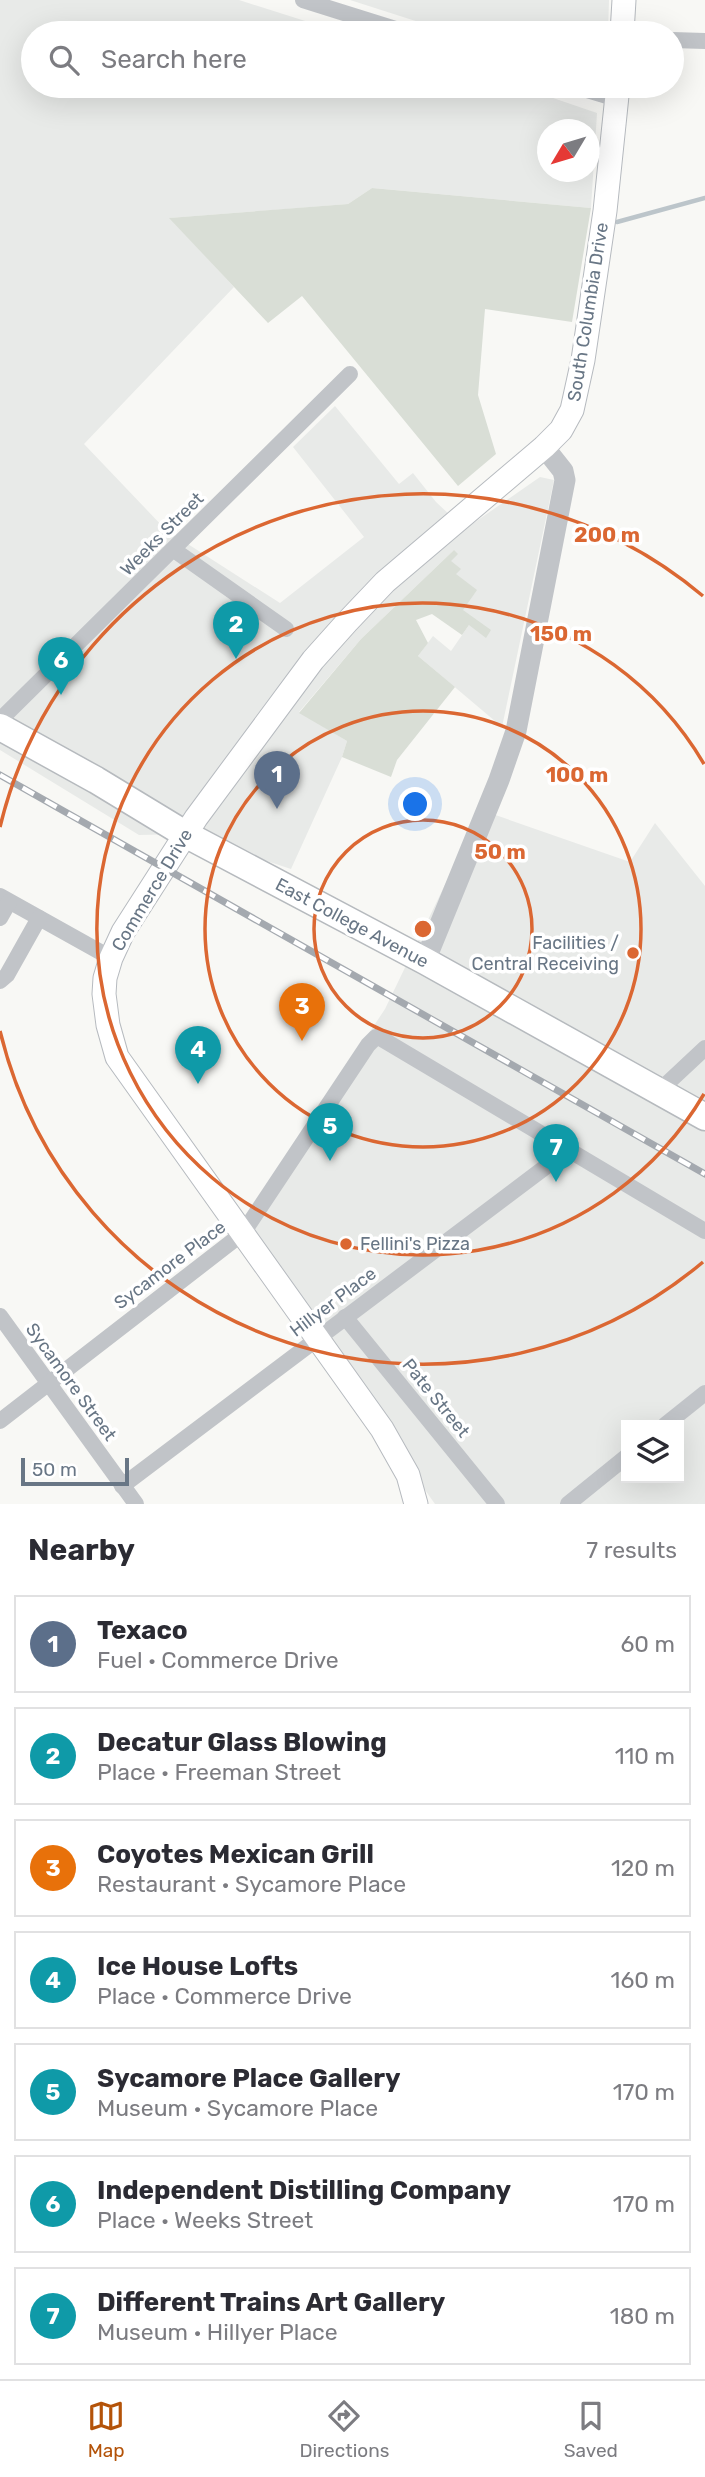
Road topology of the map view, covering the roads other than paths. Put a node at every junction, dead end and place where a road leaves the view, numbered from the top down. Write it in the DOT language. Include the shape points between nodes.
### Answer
graph roads {
  1 [pos="303,0"];
  2 [pos="624,0"];
  3 [pos="370,21"];
  4 [pos="623,21"];
  5 [pos="684,40"];
  6 [pos="705,41"];
  7 [pos="616,98"];
  8 [pos="350,374"];
  9 [pos="544,447"];
  10 [pos="174,550"];
  11 [pos="286,629"];
  12 [pos="0,720"];
  13 [pos="0,727"];
  14 [pos="185,834"];
  15 [pos="5,899"];
  16 [pos="0,918"];
  17 [pos="39,918"];
  18 [pos="111,958"];
  19 [pos="425,961"];
  20 [pos="0,981"];
  21 [pos="705,1048"];
  22 [pos="658,1092"];
  23 [pos="705,1116"];
  24 [pos="568,1150"];
  25 [pos="705,1231"];
  26 [pos="243,1233"];
  27 [pos="0,1316"];
  28 [pos="345,1317"];
  29 [pos="317,1338"];
  30 [pos="48,1381"];
  31 [pos="705,1393"];
  32 [pos="671,1420"];
  33 [pos="0,1421"];
  34 [pos="621,1461"];
  35 [pos="122,1486"];
  36 [pos="570,1503"];
  37 [pos="136,1504"];
  38 [pos="416,1504"];
  39 [pos="497,1504"];
  1 -- 3 [label="street"];
  2 -- 4 [label="main road"];
  5 -- 6 [label="street"];
  7 -- 9 [label="main road, South Columbia Drive" via="583,360 572,410"];
  8 -- 10 [label="street, Weeks Street"];
  9 -- 14 [label="main road, Commerce Drive" via="385,582 347,622 306,669"];
  9 -- 19 [label="street" via="565,480 522,711 499,780"];
  10 -- 11 [label="street"];
  10 -- 12 [label="street, Weeks Street"];
  13 -- 14 [label="main road, East College Avenue"];
  14 -- 18 [label="main road, Commerce Drive"];
  14 -- 19 [label="main road, East College Avenue"];
  15 -- 16 [label="street"];
  15 -- 17 [label="street"];
  17 -- 18 [label="street"];
  17 -- 20 [label="street"];
  18 -- 26 [label="main road, Commerce Drive" via="104,994 117,1057"];
  19 -- 22 [label="main road, East College Avenue"];
  21 -- 22 [label="street"];
  22 -- 23 [label="main road, East College Avenue"];
  24 -- 25 [label="street"];
  24 -- 26 [label="street, Sycamore Place" via="376,1037"];
  24 -- 28 [label="street, Hillyer Place"];
  26 -- 29 [label="main road, Commerce Drive"];
  26 -- 30 [label="street, Sycamore Place"];
  27 -- 30 [label="street, Sycamore Street"];
  28 -- 29 [label="street, Hillyer Place"];
  28 -- 39 [label="street, Pate Street"];
  29 -- 35 [label="street, Hillyer Place"];
  29 -- 38 [label="main road, Commerce Drive" via="393,1446"];
  30 -- 33 [label="street, Sycamore Place"];
  30 -- 35 [label="street, Sycamore Street"];
  31 -- 32 [label="street"];
  34 -- 36 [label="street"];
  35 -- 37 [label="street, Sycamore Street"];
}
